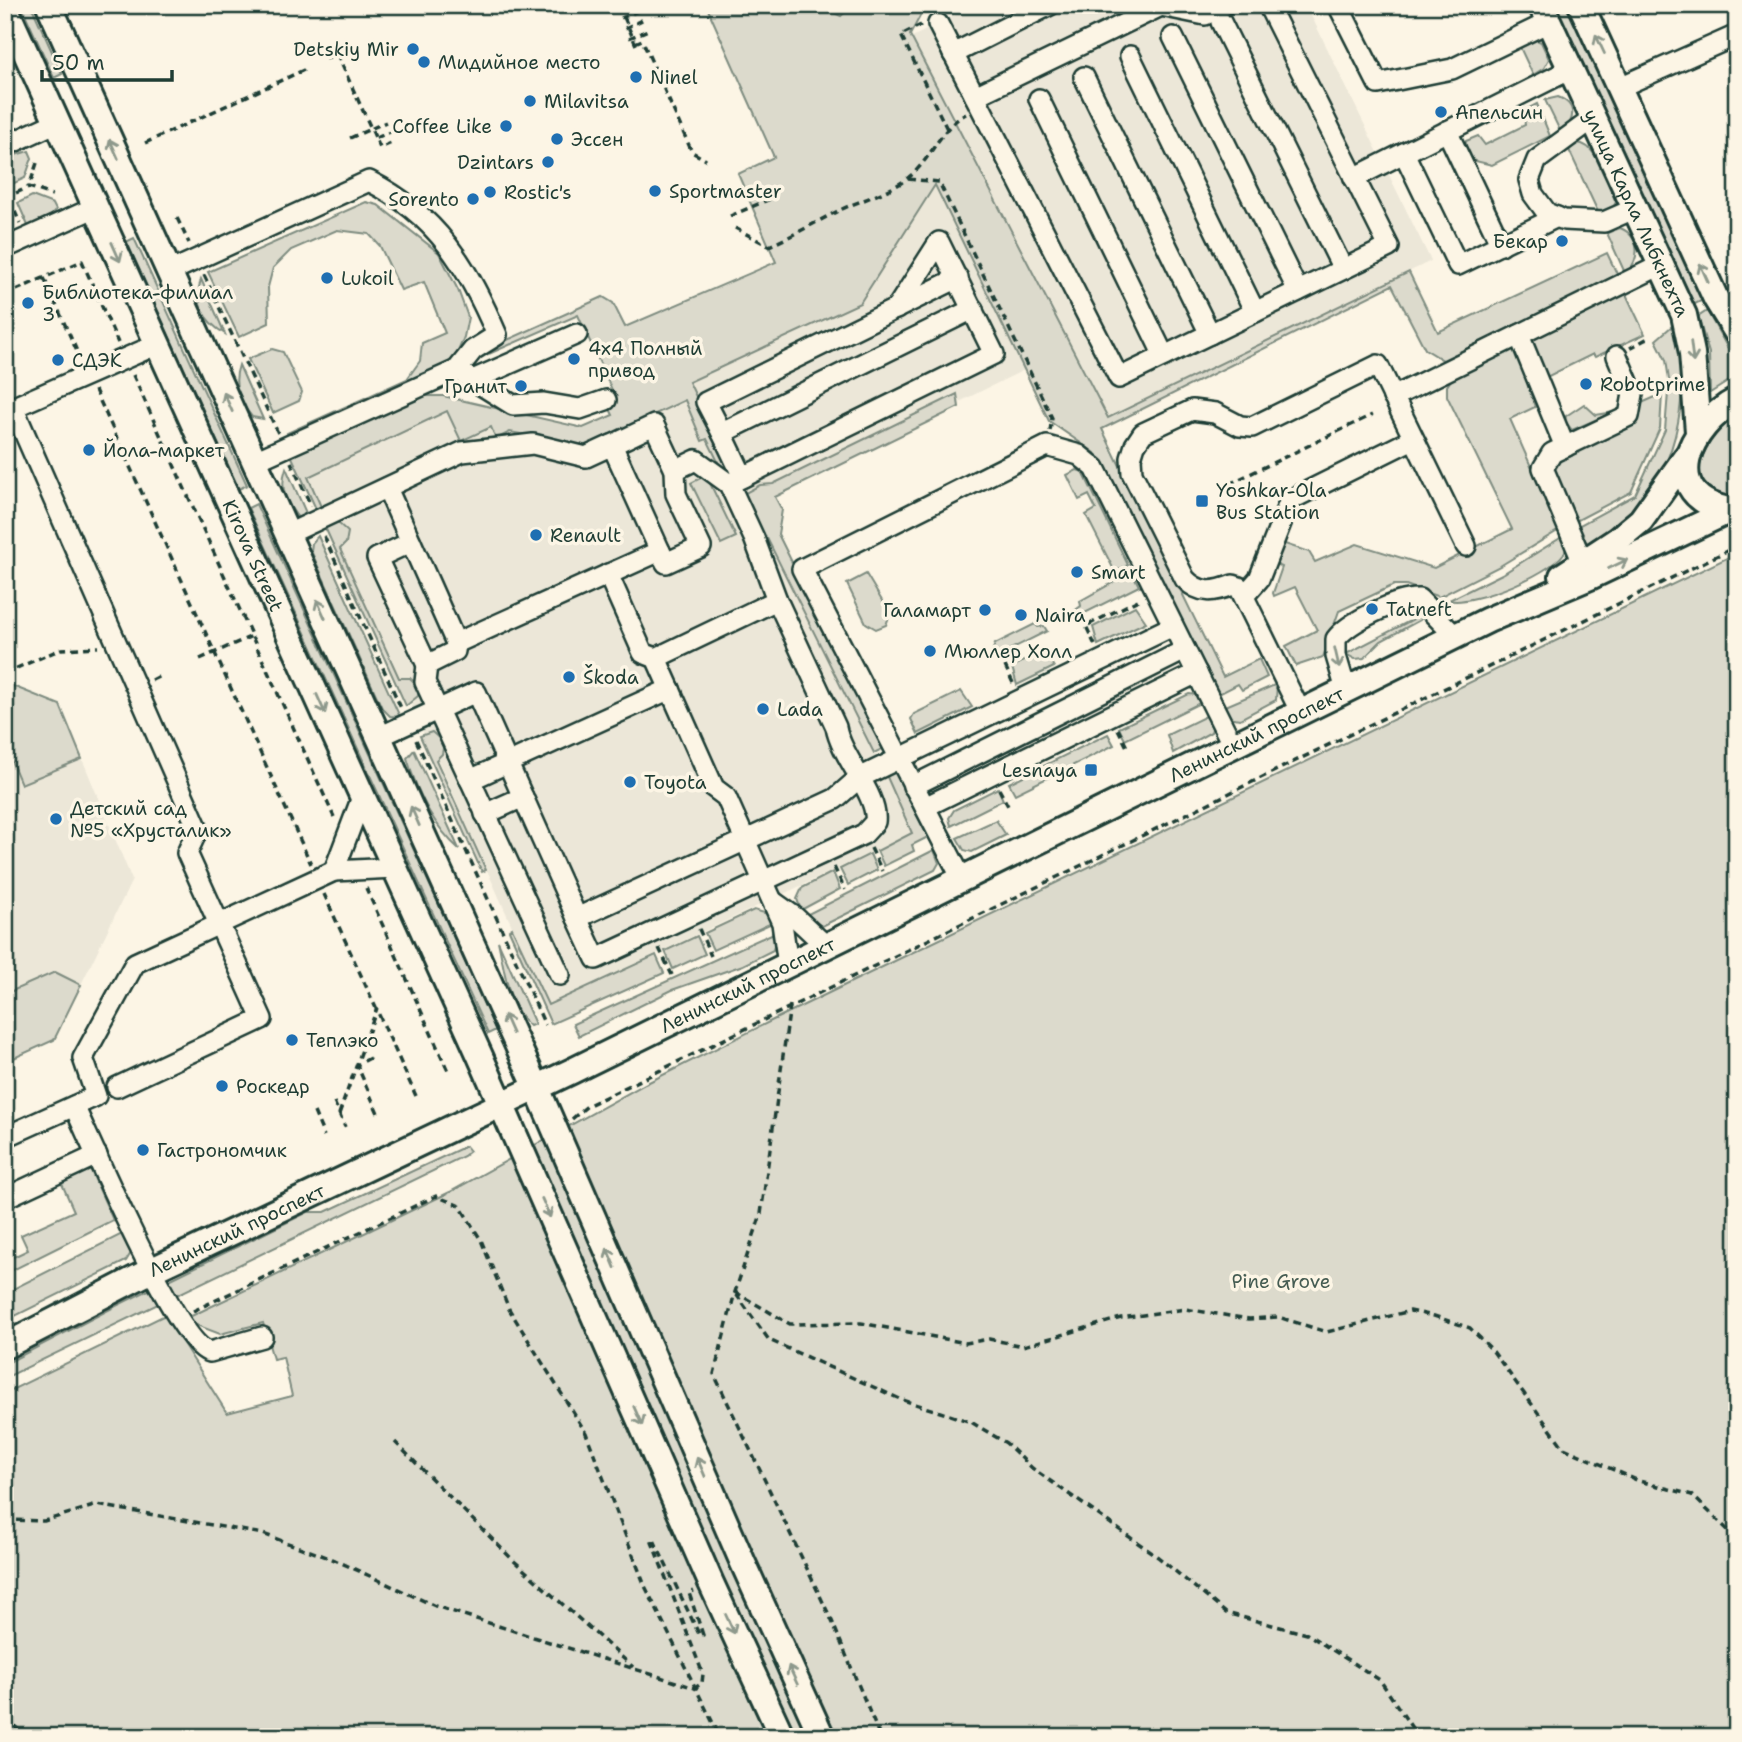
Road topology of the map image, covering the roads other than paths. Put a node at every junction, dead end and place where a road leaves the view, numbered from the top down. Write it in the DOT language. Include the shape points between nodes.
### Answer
graph roads {
  1 [pos="49,5"];
  2 [pos="1049,5"];
  3 [pos="1268,5"];
  4 [pos="1338,5"];
  5 [pos="1581,5"];
  6 [pos="5,7"];
  7 [pos="1194,9"];
  8 [pos="1222,14"];
  9 [pos="1545,14"];
  10 [pos="934,21"];
  11 [pos="1737,35"];
  12 [pos="1173,37"];
  13 [pos="953,54"];
  14 [pos="1130,56"];
  15 [pos="1571,69"];
  16 [pos="1084,77"];
  17 [pos="1620,87"];
  18 [pos="1039,99"];
  19 [pos="977,102"];
  20 [pos="95,107"];
  21 [pos="1594,118"];
  22 [pos="57,122"];
  23 [pos="1447,131"];
  24 [pos="5,146"];
  25 [pos="1404,153"];
  26 [pos="1354,178"];
  27 [pos="133,192"];
  28 [pos="96,207"];
  29 [pos="1636,208"];
  30 [pos="1558,217"];
  31 [pos="1501,245"];
  32 [pos="5,248"];
  33 [pos="1663,264"];
  34 [pos="1343,269"];
  35 [pos="169,272"];
  36 [pos="958,278"];
  37 [pos="1298,291"];
  38 [pos="896,309"];
  39 [pos="973,309"];
  40 [pos="1255,312"];
  41 [pos="1737,333"];
  42 [pos="577,334"];
  43 [pos="1210,334"];
  44 [pos="1519,335"];
  45 [pos="158,344"];
  46 [pos="1164,356"];
  47 [pos="1617,356"];
  48 [pos="457,370"];
  49 [pos="475,379"];
  50 [pos="1393,397"];
  51 [pos="606,400"];
  52 [pos="1737,400"];
  53 [pos="9,409"];
  54 [pos="1698,432"];
  55 [pos="722,433"];
  56 [pos="1413,439"];
  57 [pos="612,445"];
  58 [pos="1565,447"];
  59 [pos="1686,457"];
  60 [pos="255,461"];
  61 [pos="675,470"];
  62 [pos="736,481"];
  63 [pos="266,487"];
  64 [pos="387,488"];
  65 [pos="230,504"];
  66 [pos="1733,509"];
  67 [pos="288,534"];
  68 [pos="411,542"];
  69 [pos="1466,546"];
  70 [pos="660,551"];
  71 [pos="1583,563"];
  72 [pos="608,574"];
  73 [pos="1244,596"];
  74 [pos="776,600"];
  75 [pos="1488,620"];
  76 [pos="1173,626"];
  77 [pos="1455,636"];
  78 [pos="456,643"];
  79 [pos="1185,650"];
  80 [pos="656,658"];
  81 [pos="427,665"];
  82 [pos="1197,673"];
  83 [pos="670,689"];
  84 [pos="1346,690"];
  85 [pos="437,710"];
  86 [pos="1301,713"];
  87 [pos="379,737"];
  88 [pos="1233,746"];
  89 [pos="898,760"];
  90 [pos="508,763"];
  91 [pos="859,778"];
  92 [pos="470,780"];
  93 [pos="913,786"];
  94 [pos="362,797"];
  95 [pos="523,797"];
  96 [pos="925,807"];
  97 [pos="485,814"];
  98 [pos="745,839"];
  99 [pos="394,868"];
  100 [pos="326,875"];
  101 [pos="962,880"];
  102 [pos="764,881"];
  103 [pos="773,901"];
  104 [pos="577,918"];
  105 [pos="219,924"];
  106 [pos="826,946"];
  107 [pos="788,965"];
  108 [pos="560,975"];
  109 [pos="536,1086"];
  110 [pos="117,1087"];
  111 [pos="501,1103"];
  112 [pos="74,1106"];
  113 [pos="5,1137"];
  114 [pos="97,1155"];
  115 [pos="5,1198"];
  116 [pos="152,1270"];
  117 [pos="262,1337"];
  118 [pos="5,1346"];
  119 [pos="782,1737"];
  120 [pos="822,1737"];
  1 -- 20 [label="main road, Kirova Street"];
  2 -- 13 [label="street"];
  3 -- 26 [label="street"];
  4 -- 9 [label="street" via="1378,84 1452,69"];
  17 -- 5 [label="main road, улица Карла Либкнехта, one-way"];
  6 -- 22 [label="main road, Kirova Street"];
  7 -- 8 [label="street" via="1205,15"];
  7 -- 19 [label="street" via="1161,6"];
  8 -- 34 [label="street"];
  9 -- 15 [label="main road, улица Карла Либкнехта"];
  10 -- 13 [label="street"];
  11 -- 17 [label="street"];
  12 -- 37 [label="street"];
  13 -- 19 [label="street"];
  14 -- 40 [label="street"];
  15 -- 21 [label="main road, улица Карла Либкнехта"];
  15 -- 23 [label="street"];
  16 -- 43 [label="street"];
  41 -- 17 [label="main road, улица Карла Либкнехта, one-way" via="1716,299"];
  18 -- 46 [label="street"];
  19 -- 46 [label="street" via="1119,378"];
  20 -- 22 [label="main road"];
  27 -- 20 [label="main road, Kirova Street, one-way"];
  21 -- 29 [label="main road, улица Карла Либкнехта"];
  21 -- 30 [label="street" via="1548,150 1530,172 1538,202"];
  22 -- 24 [label="street"];
  22 -- 28 [label="main road, Kirova Street"];
  23 -- 25 [label="street"];
  23 -- 31 [label="street"];
  25 -- 26 [label="street"];
  25 -- 31 [label="street" via="1458,265"];
  26 -- 34 [label="street" via="1389,247"];
  27 -- 28 [label="main road"];
  27 -- 35 [label="main road, Kirova Street"];
  28 -- 32 [label="street"];
  28 -- 45 [label="main road, Kirova Street, one-way"];
  29 -- 30 [label="street" via="1598,223"];
  29 -- 33 [label="main road, улица Карла Либкнехта"];
  30 -- 31 [label="street"];
  33 -- 44 [label="street"];
  33 -- 54 [label="main road, улица Карла Либкнехта, one-way" via="1690,334"];
  34 -- 37 [label="street"];
  35 -- 48 [label="street" via="369,181 401,197 423,217 475,282 498,335 473,350"];
  60 -- 35 [label="main road, Kirova Street, one-way"];
  36 -- 38 [label="street"];
  36 -- 38 [label="street" via="939,242"];
  36 -- 39 [label="street"];
  37 -- 40 [label="street"];
  38 -- 55 [label="street" via="706,402"];
  39 -- 55 [label="street"];
  39 -- 62 [label="street" via="995,354"];
  40 -- 43 [label="street"];
  42 -- 49 [label="street"];
  43 -- 46 [label="street"];
  44 -- 50 [label="street"];
  44 -- 58 [label="street"];
  45 -- 53 [label="street"];
  45 -- 65 [label="main road, Kirova Street"];
  47 -- 58 [label="street" via="1633,394 1629,416"];
  48 -- 49 [label="street"];
  48 -- 60 [label="street"];
  49 -- 51 [label="street" via="513,405 544,402 580,409"];
  50 -- 56 [label="street"];
  50 -- 73 [label="street" via="1378,366 1252,428 1215,412 1192,410 1139,439 1131,458 1132,473 1185,579 1207,592 1236,585"];
  52 -- 54 [label="main road"];
  53 -- 105 [label="street" via="198,829 187,853"];
  54 -- 59 [label="main road, Ленинский проспект"];
  55 -- 62 [label="street"];
  56 -- 69 [label="street"];
  56 -- 73 [label="street" via="1290,500 1259,579"];
  57 -- 61 [label="street" via="654,425"];
  57 -- 64 [label="street" via="586,457 533,444 462,452"];
  57 -- 70 [label="street"];
  58 -- 71 [label="street" via="1547,457 1543,468"];
  59 -- 66 [label="main road" via="1690,482 1698,496 1708,505"];
  59 -- 71 [label="main road, Ленинский проспект" via="1641,520"];
  60 -- 63 [label="main road, Kirova Street"];
  61 -- 62 [label="street" via="696,460"];
  61 -- 70 [label="street" via="676,494 701,547 666,563"];
  62 -- 74 [label="street"];
  63 -- 65 [label="main road"];
  63 -- 67 [label="main road, Kirova Street"];
  64 -- 67 [label="street"];
  64 -- 68 [label="street"];
  65 -- 94 [label="main road, Kirova Street, one-way"];
  75 -- 66 [label="main road, Ленинский проспект, one-way"];
  87 -- 67 [label="main road, Kirova Street, one-way"];
  68 -- 78 [label="street"];
  68 -- 81 [label="street" via="377,558"];
  70 -- 72 [label="street"];
  71 -- 75 [label="main road, Ленинский проспект"];
  72 -- 78 [label="street"];
  72 -- 80 [label="street" via="643,653"];
  73 -- 86 [label="street"];
  74 -- 80 [label="street"];
  74 -- 91 [label="street"];
  75 -- 77 [label="main road, Ленинский проспект"];
  76 -- 79 [label="street"];
  76 -- 89 [label="street"];
  76 -- 89 [label="street" via="1095,468 1079,455 1047,446 802,569"];
  77 -- 84 [label="main road, Ленинский проспект"];
  77 -- 84 [label="street, one-way" via="1419,599 1401,601 1351,625 1336,639 1335,647"];
  78 -- 81 [label="street" via="452,653"];
  79 -- 82 [label="street"];
  79 -- 93 [label="street"];
  80 -- 83 [label="street"];
  81 -- 85 [label="street" via="425,682"];
  82 -- 88 [label="street"];
  82 -- 96 [label="street"];
  83 -- 90 [label="street"];
  83 -- 98 [label="street" via="714,788 726,797"];
  84 -- 86 [label="main road, Ленинский проспект"];
  85 -- 87 [label="street"];
  85 -- 90 [label="street" via="477,692"];
  85 -- 92 [label="street"];
  86 -- 88 [label="main road, Ленинский проспект"];
  109 -- 87 [label="main road, Kirova Street, one-way"];
  88 -- 101 [label="main road, Ленинский проспект"];
  89 -- 91 [label="street"];
  89 -- 93 [label="street"];
  90 -- 92 [label="street"];
  90 -- 95 [label="street"];
  91 -- 98 [label="street" via="835,799"];
  91 -- 102 [label="street" via="876,816 864,834"];
  92 -- 97 [label="street"];
  93 -- 96 [label="street"];
  94 -- 99 [label="main road, Kirova Street"];
  94 -- 100 [label="street" via="346,842"];
  95 -- 97 [label="street"];
  95 -- 104 [label="street"];
  96 -- 101 [label="street"];
  97 -- 108 [label="street"];
  98 -- 102 [label="street"];
  98 -- 104 [label="street"];
  99 -- 100 [label="street"];
  99 -- 111 [label="main road, Kirova Street"];
  100 -- 105 [label="street"];
  101 -- 106 [label="main road, Ленинский проспект"];
  102 -- 103 [label="street"];
  102 -- 104 [label="street" via="596,959"];
  103 -- 106 [label="street"];
  103 -- 107 [label="street" via="782,923"];
  105 -- 110 [label="street" via="262,1019"];
  105 -- 112 [label="street" via="135,963 83,1058 96,1096"];
  106 -- 107 [label="main road, Ленинский проспект"];
  107 -- 109 [label="main road, Ленинский проспект"];
  109 -- 111 [label="main road, Ленинский проспект"];
  120 -- 109 [label="main road, Kirova Street, one-way"];
  111 -- 116 [label="main road, Ленинский проспект"];
  111 -- 119 [label="main road, Kirova Street, one-way"];
  112 -- 113 [label="street"];
  112 -- 114 [label="street"];
  114 -- 115 [label="street"];
  114 -- 116 [label="street"];
  116 -- 117 [label="street" via="202,1350 210,1352"];
  116 -- 118 [label="main road, Ленинский проспект"];
}
